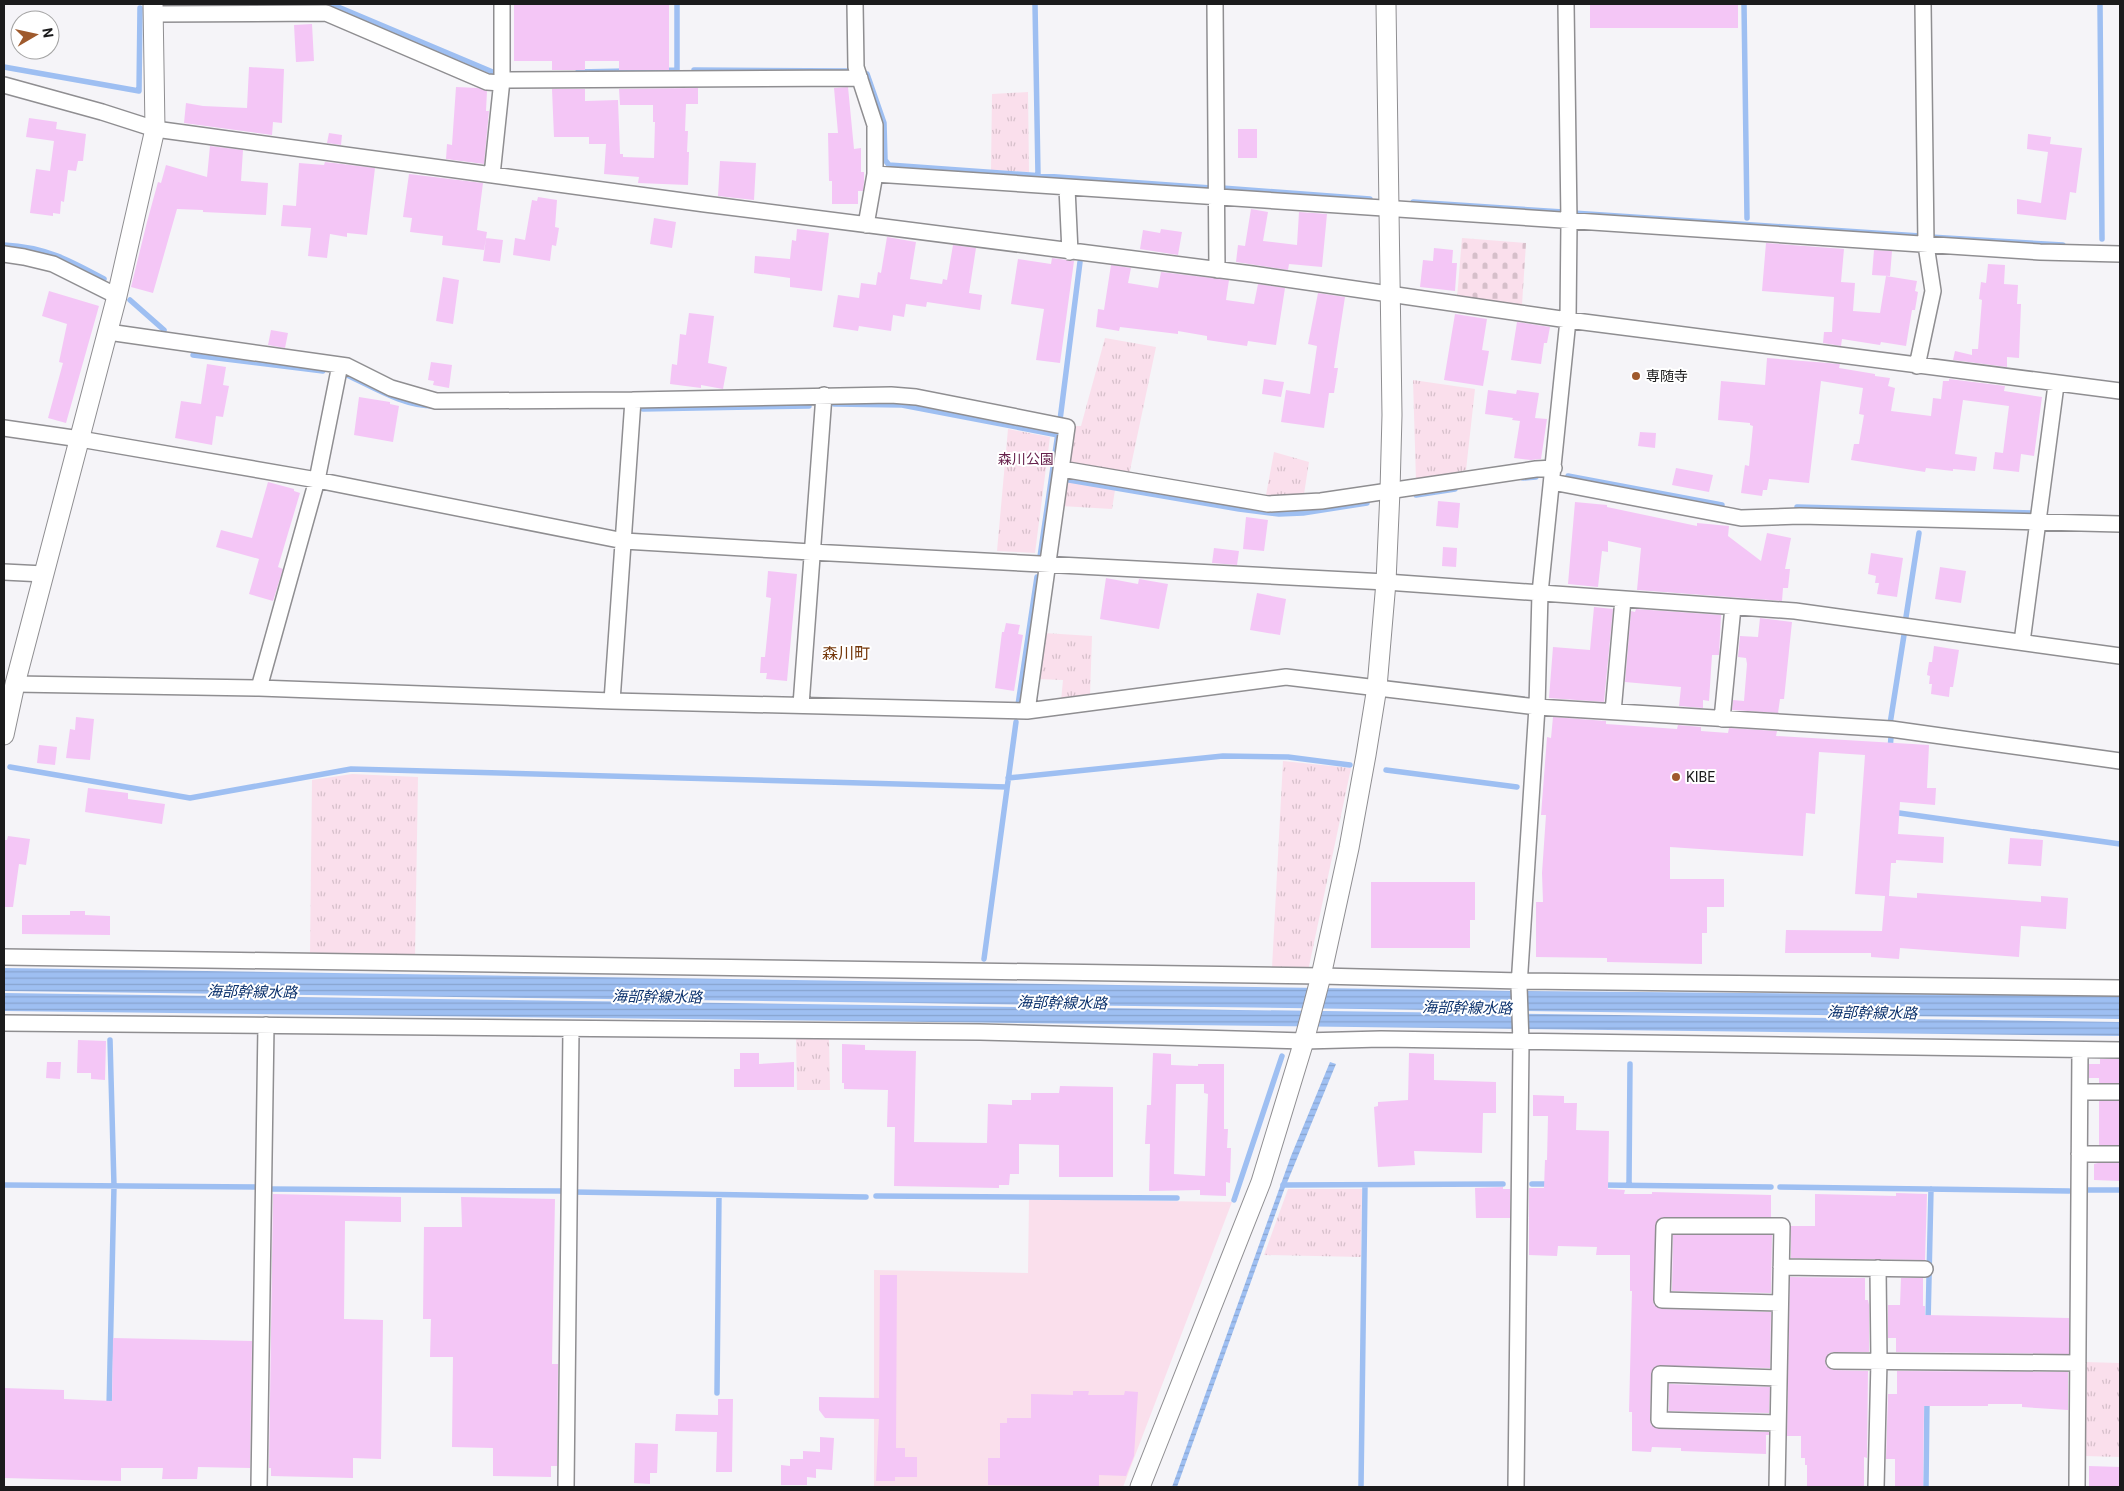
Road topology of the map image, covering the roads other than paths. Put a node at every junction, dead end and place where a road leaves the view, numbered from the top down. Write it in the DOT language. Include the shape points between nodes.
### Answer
graph roads {
  1 [pos="502,4"];
  2 [pos="856,4"];
  3 [pos="1215,4"];
  4 [pos="1386,4"];
  5 [pos="1566,4"];
  6 [pos="1923,4"];
  7 [pos="153,9"];
  8 [pos="860,78"];
  9 [pos="502,82"];
  10 [pos="4,85"];
  11 [pos="155,130"];
  12 [pos="875,174"];
  13 [pos="492,175"];
  14 [pos="1067,188"];
  15 [pos="1217,198"];
  16 [pos="1388,210"];
  17 [pos="1569,222"];
  18 [pos="866,225"];
  19 [pos="1926,245"];
  20 [pos="1070,252"];
  21 [pos="4,254"];
  22 [pos="2120,254"];
  23 [pos="1217,270"];
  24 [pos="1390,295"];
  25 [pos="117,296"];
  26 [pos="1568,320"];
  27 [pos="108,332"];
  28 [pos="340,365"];
  29 [pos="1917,366"];
  30 [pos="2056,385"];
  31 [pos="2120,391"];
  32 [pos="824,395"];
  33 [pos="633,400"];
  34 [pos="4,428"];
  35 [pos="80,439"];
  36 [pos="1062,469"];
  37 [pos="1553,475"];
  38 [pos="317,480"];
  39 [pos="1390,490"];
  40 [pos="2038,520"];
  41 [pos="2120,524"];
  42 [pos="624,541"];
  43 [pos="812,552"];
  44 [pos="1049,564"];
  45 [pos="4,572"];
  46 [pos="44,574"];
  47 [pos="1386,582"];
  48 [pos="1540,593"];
  49 [pos="1623,599"];
  50 [pos="1733,606"];
  51 [pos="2022,642"];
  52 [pos="2120,656"];
  53 [pos="1377,687"];
  54 [pos="259,688"];
  55 [pos="10,694"];
  56 [pos="612,701"];
  57 [pos="801,705"];
  58 [pos="1537,707"];
  59 [pos="1027,711"];
  60 [pos="1613,712"];
  61 [pos="1722,719"];
  62 [pos="4,735"];
  63 [pos="2120,760"];
  64 [pos="4,957"];
  65 [pos="1321,976"];
  66 [pos="1520,984"];
  67 [pos="2120,988"];
  68 [pos="4,1023"];
  69 [pos="266,1025"];
  70 [pos="572,1028"];
  71 [pos="1305,1036"];
  72 [pos="1521,1039"];
  73 [pos="2080,1050"];
  74 [pos="2120,1050"];
  75 [pos="2080,1092"];
  76 [pos="2120,1092"];
  77 [pos="2080,1154"];
  78 [pos="2120,1154"];
  79 [pos="1781,1267"];
  80 [pos="1878,1268"];
  81 [pos="1925,1269"];
  82 [pos="1780,1302"];
  83 [pos="1834,1361"];
  84 [pos="1879,1362"];
  85 [pos="2078,1363"];
  86 [pos="1778,1378"];
  87 [pos="1778,1424"];
  88 [pos="259,1487"];
  89 [pos="566,1487"];
  90 [pos="1140,1487"];
  91 [pos="1516,1487"];
  92 [pos="1777,1487"];
  93 [pos="1876,1487"];
  94 [pos="2077,1487"];
  1 -- 9 [label="street"];
  2 -- 8 [label="street" via="856,67"];
  3 -- 15 [label="street"];
  4 -- 16 [label="street"];
  5 -- 17 [label="street"];
  6 -- 19 [label="street"];
  7 -- 9 [label="street" via="326,13 487,82"];
  7 -- 11 [label="street"];
  8 -- 9 [label="street"];
  8 -- 12 [label="street" via="875,125"];
  9 -- 13 [label="street"];
  10 -- 11 [label="street"];
  11 -- 13 [label="street"];
  11 -- 25 [label="street"];
  12 -- 14 [label="street"];
  12 -- 18 [label="street"];
  13 -- 18 [label="street"];
  14 -- 15 [label="street"];
  14 -- 20 [label="street"];
  15 -- 16 [label="street"];
  15 -- 23 [label="street"];
  16 -- 17 [label="street"];
  16 -- 24 [label="street"];
  17 -- 19 [label="street"];
  17 -- 26 [label="street"];
  18 -- 20 [label="street"];
  19 -- 22 [label="street"];
  19 -- 29 [label="street" via="1933,292"];
  20 -- 23 [label="street"];
  21 -- 25 [label="street" via="53,264"];
  23 -- 24 [label="street"];
  24 -- 26 [label="street"];
  24 -- 39 [label="street"];
  25 -- 27 [label="street"];
  26 -- 29 [label="street"];
  26 -- 37 [label="street"];
  27 -- 28 [label="street"];
  27 -- 35 [label="street"];
  28 -- 33 [label="street" via="391,388 436,400"];
  28 -- 38 [label="street"];
  29 -- 30 [label="street"];
  30 -- 31 [label="street"];
  30 -- 40 [label="street"];
  32 -- 33 [label="street"];
  32 -- 36 [label="street" via="916,396 1068,427"];
  32 -- 43 [label="street"];
  33 -- 42 [label="street"];
  34 -- 35 [label="street"];
  35 -- 38 [label="street"];
  35 -- 46 [label="street"];
  36 -- 39 [label="street" via="1268,504 1321,501"];
  36 -- 44 [label="street"];
  37 -- 39 [label="street" via="1536,469"];
  37 -- 40 [label="street" via="1741,518"];
  37 -- 48 [label="street"];
  38 -- 42 [label="street"];
  38 -- 54 [label="street"];
  39 -- 47 [label="street"];
  40 -- 41 [label="street"];
  40 -- 51 [label="street"];
  42 -- 43 [label="street"];
  42 -- 56 [label="street"];
  43 -- 44 [label="street"];
  43 -- 57 [label="street"];
  44 -- 47 [label="street"];
  44 -- 59 [label="street"];
  45 -- 46 [label="street"];
  46 -- 55 [label="street"];
  47 -- 48 [label="street"];
  47 -- 53 [label="street"];
  48 -- 49 [label="street"];
  48 -- 58 [label="street"];
  49 -- 50 [label="street"];
  49 -- 60 [label="street"];
  50 -- 51 [label="street" via="1795,611"];
  50 -- 61 [label="street"];
  51 -- 52 [label="street"];
  53 -- 58 [label="street"];
  53 -- 59 [label="street" via="1286,677"];
  53 -- 65 [label="street" via="1351,839"];
  54 -- 55 [label="street"];
  54 -- 56 [label="street"];
  55 -- 62 [label="street"];
  56 -- 57 [label="street"];
  57 -- 59 [label="street"];
  58 -- 60 [label="street"];
  58 -- 66 [label="street"];
  60 -- 61 [label="street"];
  61 -- 63 [label="street" via="1891,729"];
  64 -- 65 [label="street"];
  65 -- 66 [label="street"];
  65 -- 71 [label="street"];
  66 -- 67 [label="street"];
  66 -- 72 [label="street"];
  68 -- 69 [label="street"];
  69 -- 70 [label="street"];
  69 -- 88 [label="street"];
  70 -- 71 [label="street"];
  70 -- 89 [label="street"];
  71 -- 72 [label="street"];
  71 -- 90 [label="street" via="1261,1182"];
  72 -- 73 [label="street"];
  72 -- 91 [label="street"];
  73 -- 74 [label="street"];
  73 -- 75 [label="street"];
  75 -- 76 [label="street"];
  75 -- 77 [label="street"];
  77 -- 78 [label="street"];
  77 -- 85 [label="street"];
  79 -- 80 [label="street"];
  79 -- 82 [label="street"];
  79 -- 82 [label="street" via="1782,1226 1664,1226 1662,1300"];
  80 -- 81 [label="street"];
  80 -- 84 [label="street"];
  82 -- 86 [label="street"];
  83 -- 84 [label="street"];
  84 -- 85 [label="street"];
  84 -- 93 [label="street"];
  85 -- 94 [label="street"];
  86 -- 87 [label="street"];
  86 -- 87 [label="street" via="1660,1374 1659,1420"];
  87 -- 92 [label="street"];
}
